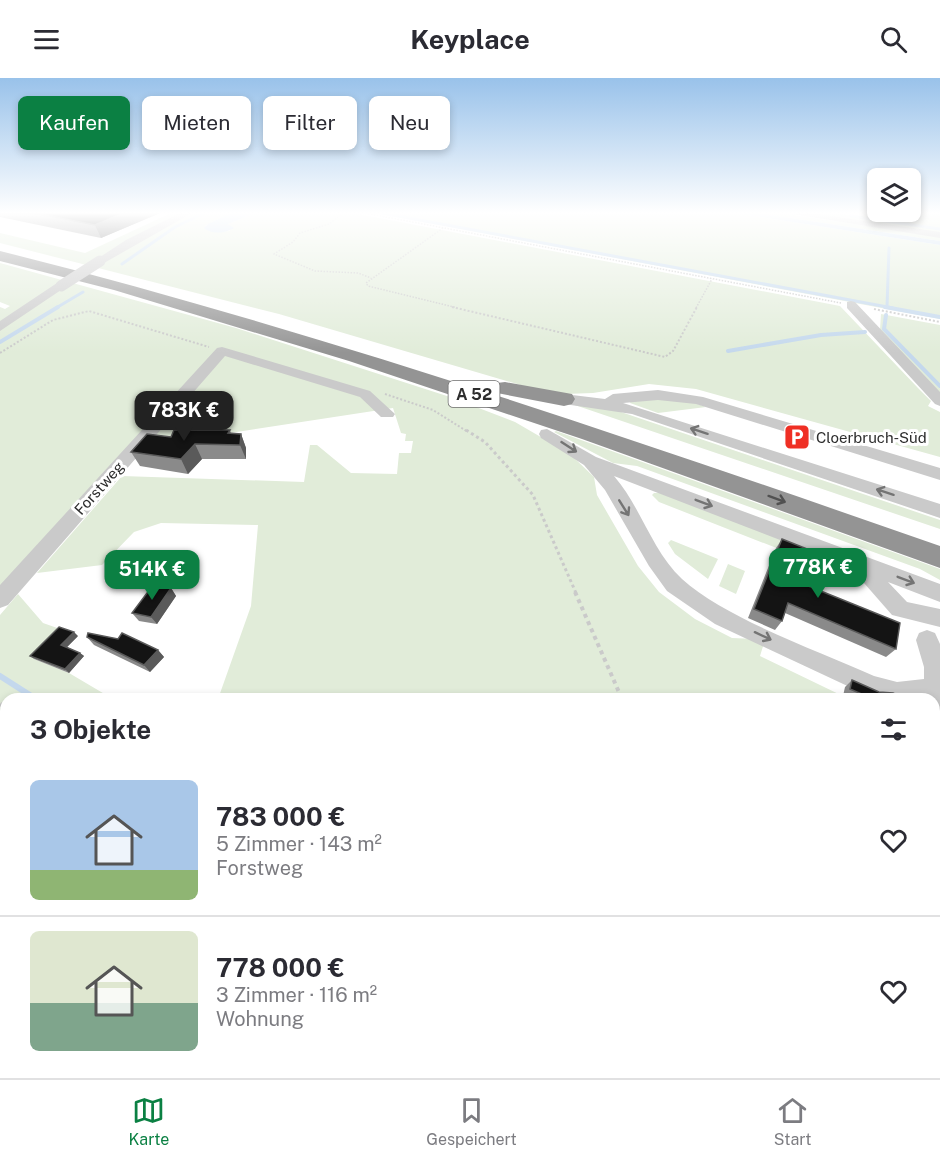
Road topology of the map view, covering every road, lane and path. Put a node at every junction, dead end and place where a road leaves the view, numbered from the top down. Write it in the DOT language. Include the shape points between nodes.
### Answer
graph roads {
  1 [pos="13,260"];
  2 [pos="45,260"];
  3 [pos="102,260"];
  4 [pos="288,260"];
  5 [pos="398,260"];
  6 [pos="611,260"];
  7 [pos="372,278"];
  8 [pos="713,279"];
  9 [pos="851,305"];
  10 [pos="900,314"];
  11 [pos="940,321"];
  12 [pos="0,327"];
  13 [pos="222,351"];
  14 [pos="0,353"];
  15 [pos="438,376"];
  16 [pos="365,394"];
  17 [pos="564,399"];
  18 [pos="591,401"];
  19 [pos="940,401"];
  20 [pos="387,414"];
  21 [pos="548,434"];
  22 [pos="590,461"];
  23 [pos="940,474"];
  24 [pos="940,500"];
  25 [pos="916,503"];
  26 [pos="940,511"];
  27 [pos="940,539"];
  28 [pos="940,557"];
  29 [pos="854,560"];
  30 [pos="940,593"];
  31 [pos="0,598"];
  32 [pos="940,618"];
  33 [pos="927,640"];
  34 [pos="938,689"];
  35 [pos="619,693"];
  1 -- 15 [label="highway, A 52"];
  2 -- 15 [label="highway, A 52" via="236,309"];
  3 -- 12 [label="street, bridge"];
  4 -- 7 [label="path" via="315,271 358,273"];
  5 -- 7 [label="path"];
  6 -- 8 [label="path"];
  7 -- 8 [label="path" via="366,282 373,289 658,357 673,351"];
  8 -- 9 [label="path"];
  9 -- 19 [label="street"];
  10 -- 11 [label="path"];
  13 -- 14 [label="path" via="80,310 58,316"];
  13 -- 16 [label="street"];
  13 -- 31 [label="street, Forstweg"];
  15 -- 17 [label="highway"];
  15 -- 21 [label="highway"];
  15 -- 27 [label="highway, A 52"];
  15 -- 28 [label="highway, A 52, one-way"];
  16 -- 20 [label="street"];
  16 -- 35 [label="path" via="390,394 434,410 485,442 510,467 532,495"];
  17 -- 18 [label="street"];
  18 -- 23 [label="street" via="658,395 698,400"];
  25 -- 18 [label="street, one-way" via="636,410"];
  21 -- 22 [label="street, one-way"];
  22 -- 29 [label="street, one-way"];
  22 -- 34 [label="street, one-way" via="612,486 656,561 675,585 696,602 871,686 897,693"];
  24 -- 25 [label="street"];
  25 -- 26 [label="street"];
  29 -- 30 [label="street, one-way"];
  29 -- 32 [label="street" via="900,609"];
  33 -- 34 [label="street"];
}
